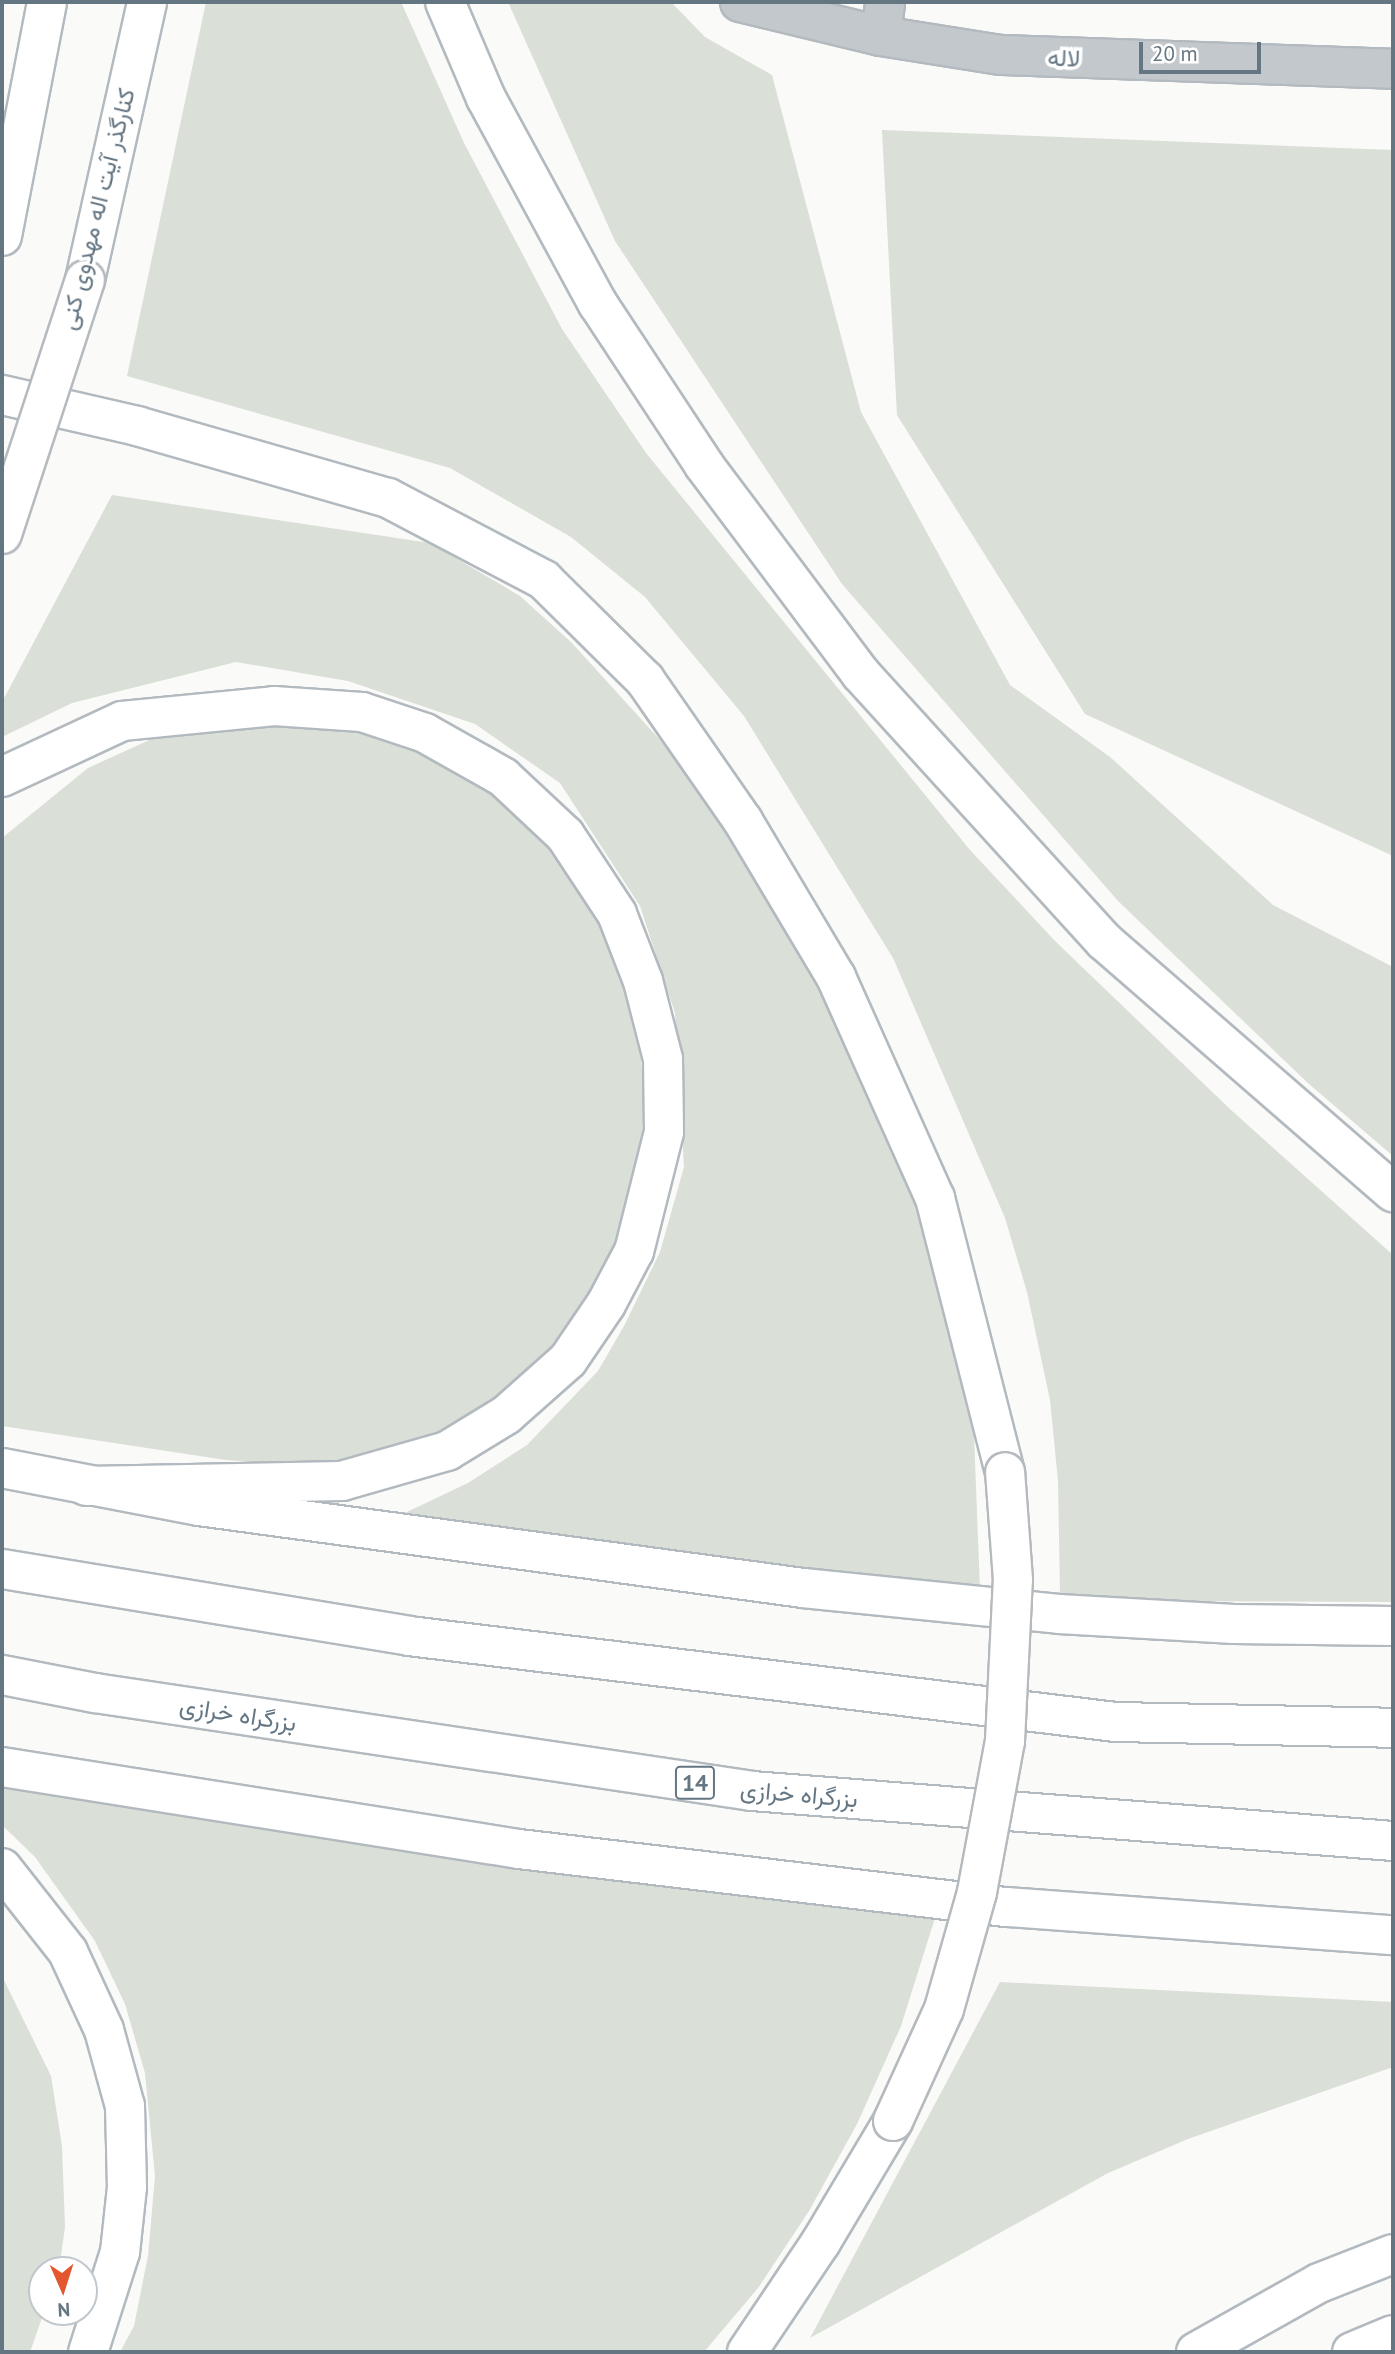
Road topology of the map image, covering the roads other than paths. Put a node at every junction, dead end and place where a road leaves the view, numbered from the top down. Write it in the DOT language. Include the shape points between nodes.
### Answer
graph roads {
  1 [pos="47,2"];
  2 [pos="147,2"];
  3 [pos="445,2"];
  4 [pos="740,2"];
  5 [pos="883,19"];
  6 [pos="1393,69"];
  7 [pos="6,223"];
  8 [pos="2,395"];
  9 [pos="2,534"];
  10 [pos="2,777"];
  11 [pos="1393,1192"];
  12 [pos="2,1468"];
  13 [pos="86,1486"];
  14 [pos="2,1569"];
  15 [pos="1393,1626"];
  16 [pos="2,1675"];
  17 [pos="1393,1728"];
  18 [pos="2,1767"];
  19 [pos="1393,1841"];
  20 [pos="2,1868"];
  21 [pos="1393,1935"];
  22 [pos="1393,2254"];
  23 [pos="1393,2335"];
  24 [pos="88,2352"];
  25 [pos="747,2352"];
  26 [pos="1196,2352"];
  27 [pos="1352,2352"];
  1 -- 7 [label="main road"];
  2 -- 9 [label="main road, کنارگذر آیت اله مهدوی کنی, bridge" via="85,279"];
  3 -- 11 [label="main road" via="486,98 598,304 704,465 861,674 1104,941"];
  4 -- 5 [label="street, لاله"];
  5 -- 6 [label="street, لاله" via="1001,55"];
  8 -- 25 [label="main road, bridge" via="137,426 388,498 544,580 645,680 743,821 836,977 935,1198 1005,1472 1013,1580 1005,1741 977,1892 944,2009 893,2121 821,2242"];
  10 -- 13 [label="main road" via="122,720 274,706 362,712 425,733 503,777 565,835 617,914 643,981 663,1059 664,1132 653,1191 634,1251 568,1360 506,1415 447,1451 342,1481"];
  12 -- 13 [label="main road"];
  13 -- 15 [label="main road" via="506,1551 803,1588 1059,1614 1234,1624"];
  14 -- 17 [label="main road" via="409,1636 1116,1722"];
  16 -- 19 [label="main road, بزرگراه خرازی / 14" via="95,1693 752,1791"];
  18 -- 21 [label="main road" via="519,1849 1008,1907"];
  20 -- 24 [label="main road" via="68,1952 104,2030 125,2106 127,2187 120,2252"];
  22 -- 26 [label="main road" via="1319,2283"];
  23 -- 27 [label="main road"];
}
